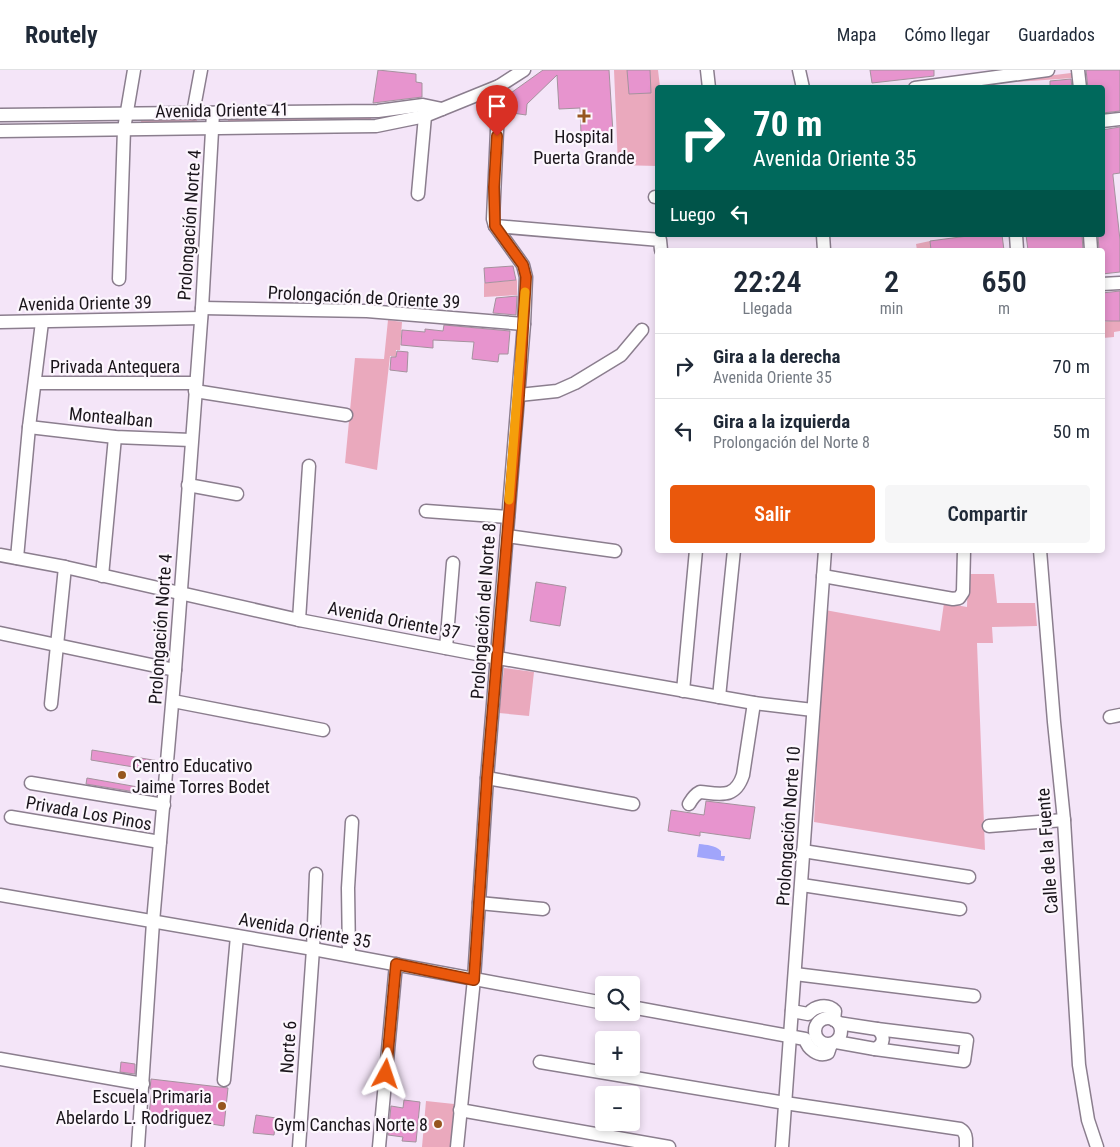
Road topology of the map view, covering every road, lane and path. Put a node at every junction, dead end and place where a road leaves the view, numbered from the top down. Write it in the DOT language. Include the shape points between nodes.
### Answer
graph roads {
  1 [pos="134,70"];
  2 [pos="201,70"];
  3 [pos="707,70"];
  4 [pos="799,70"];
  5 [pos="1048,70"];
  6 [pos="1078,70"];
  7 [pos="517,72"];
  8 [pos="1009,82"];
  9 [pos="709,85"];
  10 [pos="802,85"];
  11 [pos="962,85"];
  12 [pos="1080,85"];
  13 [pos="499,86"];
  14 [pos="424,110"];
  15 [pos="213,112"];
  16 [pos="126,113"];
  17 [pos="193,113"];
  18 [pos="0,115"];
  19 [pos="1120,119"];
  20 [pos="1105,121"];
  21 [pos="213,128"];
  22 [pos="124,129"];
  23 [pos="0,131"];
  24 [pos="418,194"];
  25 [pos="495,226"];
  26 [pos="661,248"];
  27 [pos="118,279"];
  28 [pos="1120,283"];
  29 [pos="1105,284"];
  30 [pos="201,313"];
  31 [pos="0,322"];
  32 [pos="42,322"];
  33 [pos="524,324"];
  34 [pos="642,330"];
  35 [pos="35,383"];
  36 [pos="196,387"];
  37 [pos="519,395"];
  38 [pos="346,415"];
  39 [pos="29,427"];
  40 [pos="115,437"];
  41 [pos="191,440"];
  42 [pos="309,466"];
  43 [pos="188,485"];
  44 [pos="237,494"];
  45 [pos="426,511"];
  46 [pos="508,517"];
  47 [pos="506,536"];
  48 [pos="615,551"];
  49 [pos="696,553"];
  50 [pos="734,553"];
  51 [pos="825,553"];
  52 [pos="964,553"];
  53 [pos="1040,553"];
  54 [pos="0,555"];
  55 [pos="17,558"];
  56 [pos="452,563"];
  57 [pos="64,568"];
  58 [pos="102,576"];
  59 [pos="823,576"];
  60 [pos="181,594"];
  61 [pos="299,620"];
  62 [pos="0,633"];
  63 [pos="58,645"];
  64 [pos="446,648"];
  65 [pos="498,658"];
  66 [pos="175,670"];
  67 [pos="683,691"];
  68 [pos="719,697"];
  69 [pos="173,701"];
  70 [pos="754,703"];
  71 [pos="51,704"];
  72 [pos="813,710"];
  73 [pos="323,730"];
  74 [pos="487,778"];
  75 [pos="31,784"];
  76 [pos="633,804"];
  77 [pos="689,804"];
  78 [pos="164,805"];
  79 [pos="12,817"];
  80 [pos="1064,820"];
  81 [pos="352,822"];
  82 [pos="989,826"];
  83 [pos="160,842"];
  84 [pos="804,851"];
  85 [pos="316,874"];
  86 [pos="969,877"];
  87 [pos="802,885"];
  88 [pos="0,895"];
  89 [pos="479,903"];
  90 [pos="543,909"];
  91 [pos="960,910"];
  92 [pos="152,922"];
  93 [pos="237,936"];
  94 [pos="313,949"];
  95 [pos="349,955"];
  96 [pos="396,964"];
  97 [pos="795,974"];
  98 [pos="474,980"];
  99 [pos="974,996"];
  100 [pos="595,1000"];
  101 [pos="640,1010"];
  102 [pos="792,1011"];
  103 [pos="836,1021"];
  104 [pos="876,1029"];
  105 [pos="790,1036"];
  106 [pos="833,1043"];
  107 [pos="875,1049"];
  108 [pos="0,1059"];
  109 [pos="540,1062"];
  110 [pos="224,1080"];
  111 [pos="143,1084"];
  112 [pos="785,1104"];
  113 [pos="460,1110"];
  114 [pos="138,1147"];
  115 [pos="299,1147"];
  116 [pos="379,1147"];
  117 [pos="457,1147"];
  118 [pos="669,1147"];
  119 [pos="782,1147"];
  120 [pos="966,1147"];
  121 [pos="1097,1147"];
  1 -- 16 [label="street"];
  2 -- 17 [label="street"];
  3 -- 9 [label="street"];
  4 -- 10 [label="street"];
  5 -- 8 [label="street"];
  6 -- 12 [label="street"];
  7 -- 13 [label="street, Avenida Oriente 41"];
  8 -- 11 [label="street"];
  13 -- 14 [label="street, Avenida Oriente 41" via="442,109"];
  13 -- 25 [label="street"];
  14 -- 15 [label="street, Avenida Oriente 41"];
  14 -- 21 [label="street, Avenida Oriente 41" via="376,126"];
  14 -- 24 [label="street"];
  15 -- 17 [label="street, Avenida Oriente 41"];
  15 -- 21 [label="street, Prolongación Norte 4"];
  16 -- 17 [label="street, Avenida Oriente 41"];
  16 -- 18 [label="street, Avenida Oriente 41"];
  16 -- 22 [label="street"];
  19 -- 20 [label="street"];
  21 -- 22 [label="street, Avenida Oriente 41"];
  21 -- 30 [label="street, Prolongación Norte 4"];
  22 -- 23 [label="street, Avenida Oriente 41"];
  22 -- 27 [label="street"];
  25 -- 26 [label="street" via="660,240"];
  25 -- 33 [label="street, Prolongación del Norte 8" via="523,265 526,277"];
  28 -- 29 [label="street"];
  30 -- 32 [label="street, Avenida Oriente 39"];
  30 -- 33 [label="street, Prolongación de Oriente 39" via="367,311"];
  30 -- 36 [label="street, Prolongación Norte 4"];
  31 -- 32 [label="street, Avenida Oriente 39"];
  32 -- 35 [label="street"];
  33 -- 37 [label="street, Prolongación del Norte 8"];
  34 -- 37 [label="street" via="621,355 558,392"];
  35 -- 36 [label="street, Privada Antequera"];
  35 -- 39 [label="street"];
  36 -- 38 [label="street, Privada Antequera"];
  36 -- 41 [label="street, Prolongación Norte 4"];
  37 -- 46 [label="street, Prolongación del Norte 8"];
  39 -- 40 [label="street, Montealban"];
  39 -- 55 [label="street"];
  40 -- 41 [label="street, Montealban"];
  40 -- 58 [label="street"];
  41 -- 43 [label="street, Prolongación Norte 4"];
  42 -- 61 [label="street"];
  43 -- 44 [label="street"];
  43 -- 60 [label="street, Prolongación Norte 4"];
  45 -- 46 [label="street"];
  46 -- 47 [label="street, Prolongación del Norte 8"];
  47 -- 48 [label="street"];
  47 -- 65 [label="street, Prolongación del Norte 8"];
  49 -- 67 [label="street"];
  50 -- 68 [label="street"];
  51 -- 59 [label="street, Prolongación Norte 10"];
  52 -- 59 [label="street" via="963,592 953,600"];
  53 -- 80 [label="street, Calle de la Fuente"];
  54 -- 55 [label="street, Avenida Oriente 37"];
  55 -- 57 [label="street, Avenida Oriente 37"];
  56 -- 64 [label="street"];
  57 -- 58 [label="street, Avenida Oriente 37"];
  57 -- 63 [label="street"];
  58 -- 60 [label="street, Avenida Oriente 37"];
  59 -- 72 [label="street, Prolongación Norte 10"];
  60 -- 61 [label="street, Avenida Oriente 37"];
  60 -- 66 [label="street, Prolongación Norte 4"];
  61 -- 64 [label="street, Avenida Oriente 37"];
  62 -- 63 [label="street"];
  63 -- 66 [label="street"];
  63 -- 71 [label="street"];
  64 -- 65 [label="street, Avenida Oriente 37"];
  65 -- 67 [label="street, Avenida Oriente 37"];
  65 -- 74 [label="street, Prolongación del Norte 8"];
  66 -- 69 [label="street, Prolongación Norte 4"];
  67 -- 68 [label="street, Avenida Oriente 37"];
  68 -- 70 [label="street, Avenida Oriente 37"];
  69 -- 73 [label="street"];
  69 -- 78 [label="street, Prolongación Norte 4"];
  70 -- 72 [label="street, Avenida Oriente 37"];
  70 -- 77 [label="street" via="740,784 735,790 723,794 700,792"];
  72 -- 84 [label="street, Prolongación Norte 10"];
  74 -- 76 [label="street"];
  74 -- 89 [label="street, Prolongación del Norte 8"];
  75 -- 78 [label="street"];
  78 -- 83 [label="street, Prolongación Norte 4"];
  79 -- 83 [label="street, Privada Los Pinos"];
  80 -- 82 [label="street"];
  80 -- 121 [label="street, Calle de la Fuente" via="1079,1065 1088,1120"];
  81 -- 95 [label="street" via="348,888"];
  83 -- 92 [label="street, Prolongación Norte 4"];
  84 -- 86 [label="street"];
  84 -- 87 [label="street, Prolongación Norte 10"];
  85 -- 94 [label="street, Norte 6"];
  87 -- 91 [label="street"];
  87 -- 97 [label="street, Prolongación Norte 10"];
  88 -- 92 [label="street, Avenida Oriente 35"];
  89 -- 90 [label="street"];
  89 -- 98 [label="street, Prolongación del Norte 8"];
  92 -- 93 [label="street, Avenida Oriente 35"];
  92 -- 111 [label="street, Prolongación Norte 4"];
  93 -- 94 [label="street, Avenida Oriente 35"];
  93 -- 110 [label="street"];
  94 -- 95 [label="street, Avenida Oriente 35"];
  94 -- 115 [label="street, Norte 6"];
  95 -- 96 [label="street, Avenida Oriente 35"];
  96 -- 98 [label="street, Avenida Oriente 35"];
  96 -- 116 [label="street"];
  97 -- 99 [label="street"];
  97 -- 102 [label="street, Prolongación Norte 10"];
  98 -- 100 [label="street, Avenida Oriente 35"];
  98 -- 113 [label="street, Prolongación del Norte 8"];
  101 -- 105 [label="street"];
  102 -- 103 [label="street" via="808,1014 817,1007 829,1007 835,1011"];
  102 -- 105 [label="street, Prolongación Norte 10"];
  103 -- 104 [label="street"];
  103 -- 106 [label="street" via="841,1031"];
  103 -- 106 [label="street" via="830,1018 821,1020 815,1030 819,1041"];
  104 -- 107 [label="street" via="882,1033 883,1039"];
  104 -- 107 [label="street" via="966,1040 964,1061"];
  105 -- 106 [label="street" via="805,1039 811,1049 821,1054 828,1052"];
  105 -- 112 [label="street, Prolongación Norte 10"];
  106 -- 107 [label="street"];
  108 -- 111 [label="street"];
  109 -- 112 [label="street"];
  111 -- 114 [label="street, Prolongación Norte 4"];
  112 -- 119 [label="street, Prolongación Norte 10"];
  112 -- 120 [label="street" via="960,1129 966,1137"];
  113 -- 117 [label="street, Prolongación del Norte 8"];
  113 -- 118 [label="street"];
}
